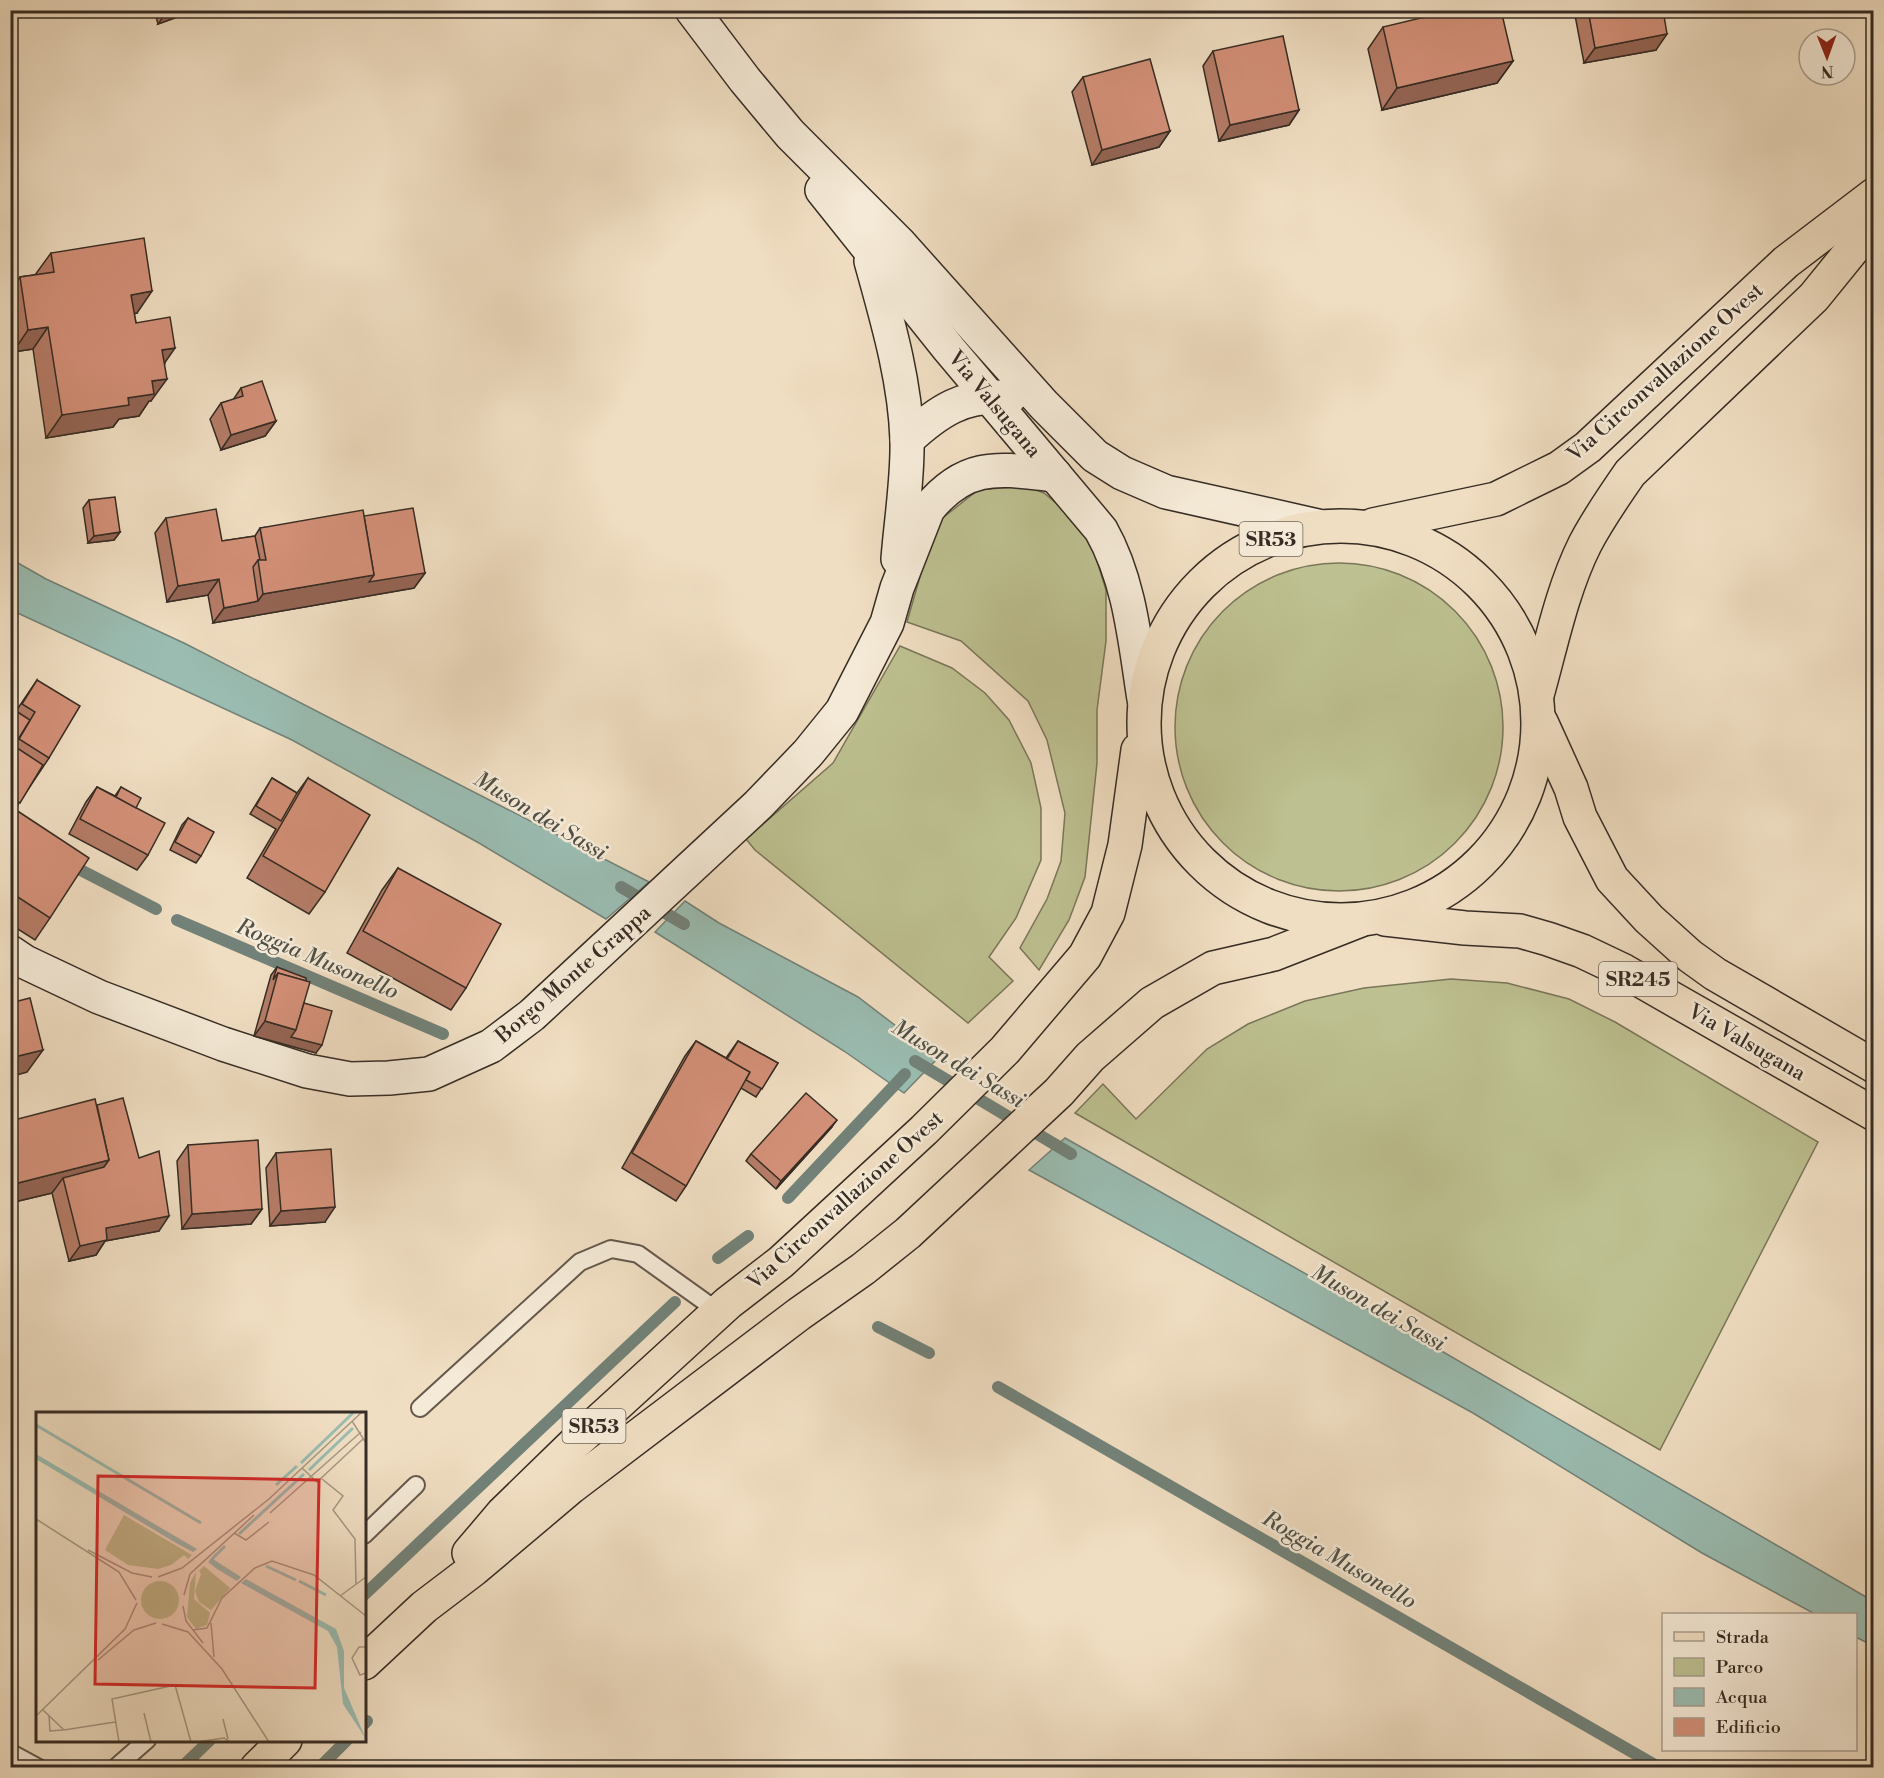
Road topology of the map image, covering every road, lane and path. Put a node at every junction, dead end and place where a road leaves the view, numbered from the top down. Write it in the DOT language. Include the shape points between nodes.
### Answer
graph roads {
  1 [pos="692,10"];
  2 [pos="790,134"];
  3 [pos="1874,195"];
  4 [pos="1874,224"];
  5 [pos="868,249"];
  6 [pos="990,397"];
  7 [pos="907,440"];
  8 [pos="1055,475"];
  9 [pos="1133,478"];
  10 [pos="1318,526"];
  11 [pos="1365,527"];
  12 [pos="897,588"];
  13 [pos="1538,706"];
  14 [pos="1143,710"];
  15 [pos="1369,919"];
  16 [pos="10,952"];
  17 [pos="1874,1066"];
  18 [pos="1874,1114"];
  19 [pos="718,1312"];
  20 [pos="420,1408"];
  21 [pos="416,1485"];
  22 [pos="366,1533"];
  23 [pos="424,1607"];
  24 [pos="366,1661"];
  25 [pos="145,1742"];
  26 [pos="283,1742"];
  27 [pos="10,1757"];
  28 [pos="39,1767"];
  29 [pos="115,1767"];
  30 [pos="257,1767"];
  1 -- 2 [label="street, Via Valsugana"];
  2 -- 5 [label="street, Via Valsugana" via="825,195"];
  2 -- 9 [label="street, Via Valsugana" via="900,244 1070,431 1095,456"];
  3 -- 11 [label="main road, Via Circonvallazione Ovest / SR53" via="1786,261 1588,447 1559,468 1496,499"];
  4 -- 13 [label="main road, Via Circonvallazione Ovest / SR53" via="1814,297 1630,473 1609,503 1585,545 1564,598"];
  5 -- 6 [label="street, Via Valsugana"];
  5 -- 7 [label="street" via="892,340"];
  6 -- 7 [label="street" via="953,406 934,416"];
  6 -- 8 [label="street, Via Valsugana"];
  6 -- 9 [label="street" via="1017,401 1056,447 1072,458"];
  7 -- 12 [label="street"];
  8 -- 12 [label="street" via="981,472 952,486 928,509"];
  8 -- 14 [label="street, Via Valsugana" via="1101,530 1114,552 1127,596"];
  9 -- 10 [label="street, Via Valsugana" via="1166,492"];
  10 -- 11 [label="main road, Via Circonvallazione Ovest / SR53"];
  10 -- 14 [label="main road, Via Circonvallazione Ovest / SR53" via="1250,547 1220,566 1194,590 1156,650"];
  11 -- 13 [label="main road, Via Circonvallazione Ovest / SR53" via="1415,540 1460,565 1497,601 1523,645"];
  12 -- 16 [label="street, Borgo Monte Grappa" via="887,623 842,711 758,805 532,1015 491,1046 429,1074 350,1079 307,1071 99,997"];
  13 -- 15 [label="main road, Via Circonvallazione Ovest / SR53" via="1538,752 1529,786 1496,847 1471,873 1443,893 1411,908"];
  13 -- 17 [label="main road, Via Valsugana / SR245" via="1597,853 1612,879 1649,920 1715,974"];
  14 -- 15 [label="main road, Via Circonvallazione Ovest / SR53" via="1146,762 1159,802 1179,838 1207,869 1240,894 1278,911 1319,920"];
  14 -- 19 [label="main road, Via Circonvallazione Ovest / SR53" via="1125,845 1108,913 1085,956 1005,1050 924,1130 781,1262"];
  15 -- 18 [label="main road, Via Valsugana / SR245" via="1520,931 1582,951 1624,971"];
  15 -- 23 [label="main road, Via Circonvallazione Ovest / SR53" via="1274,954 1213,968 1152,1003 1090,1057 1059,1092 909,1233 572,1487"];
  19 -- 20 [label="lane" via="638,1254 611,1250 580,1263"];
  19 -- 23 [label="main road, Via Circonvallazione Ovest / SR53" via="502,1513"];
  21 -- 22 [label="lane"];
  23 -- 24 [label="main road, Via Circonvallazione Ovest / SR53"];
  25 -- 29 [label="lane"];
  26 -- 30 [label="main road"];
  27 -- 28 [label="lane" via="15,1755"];
}
